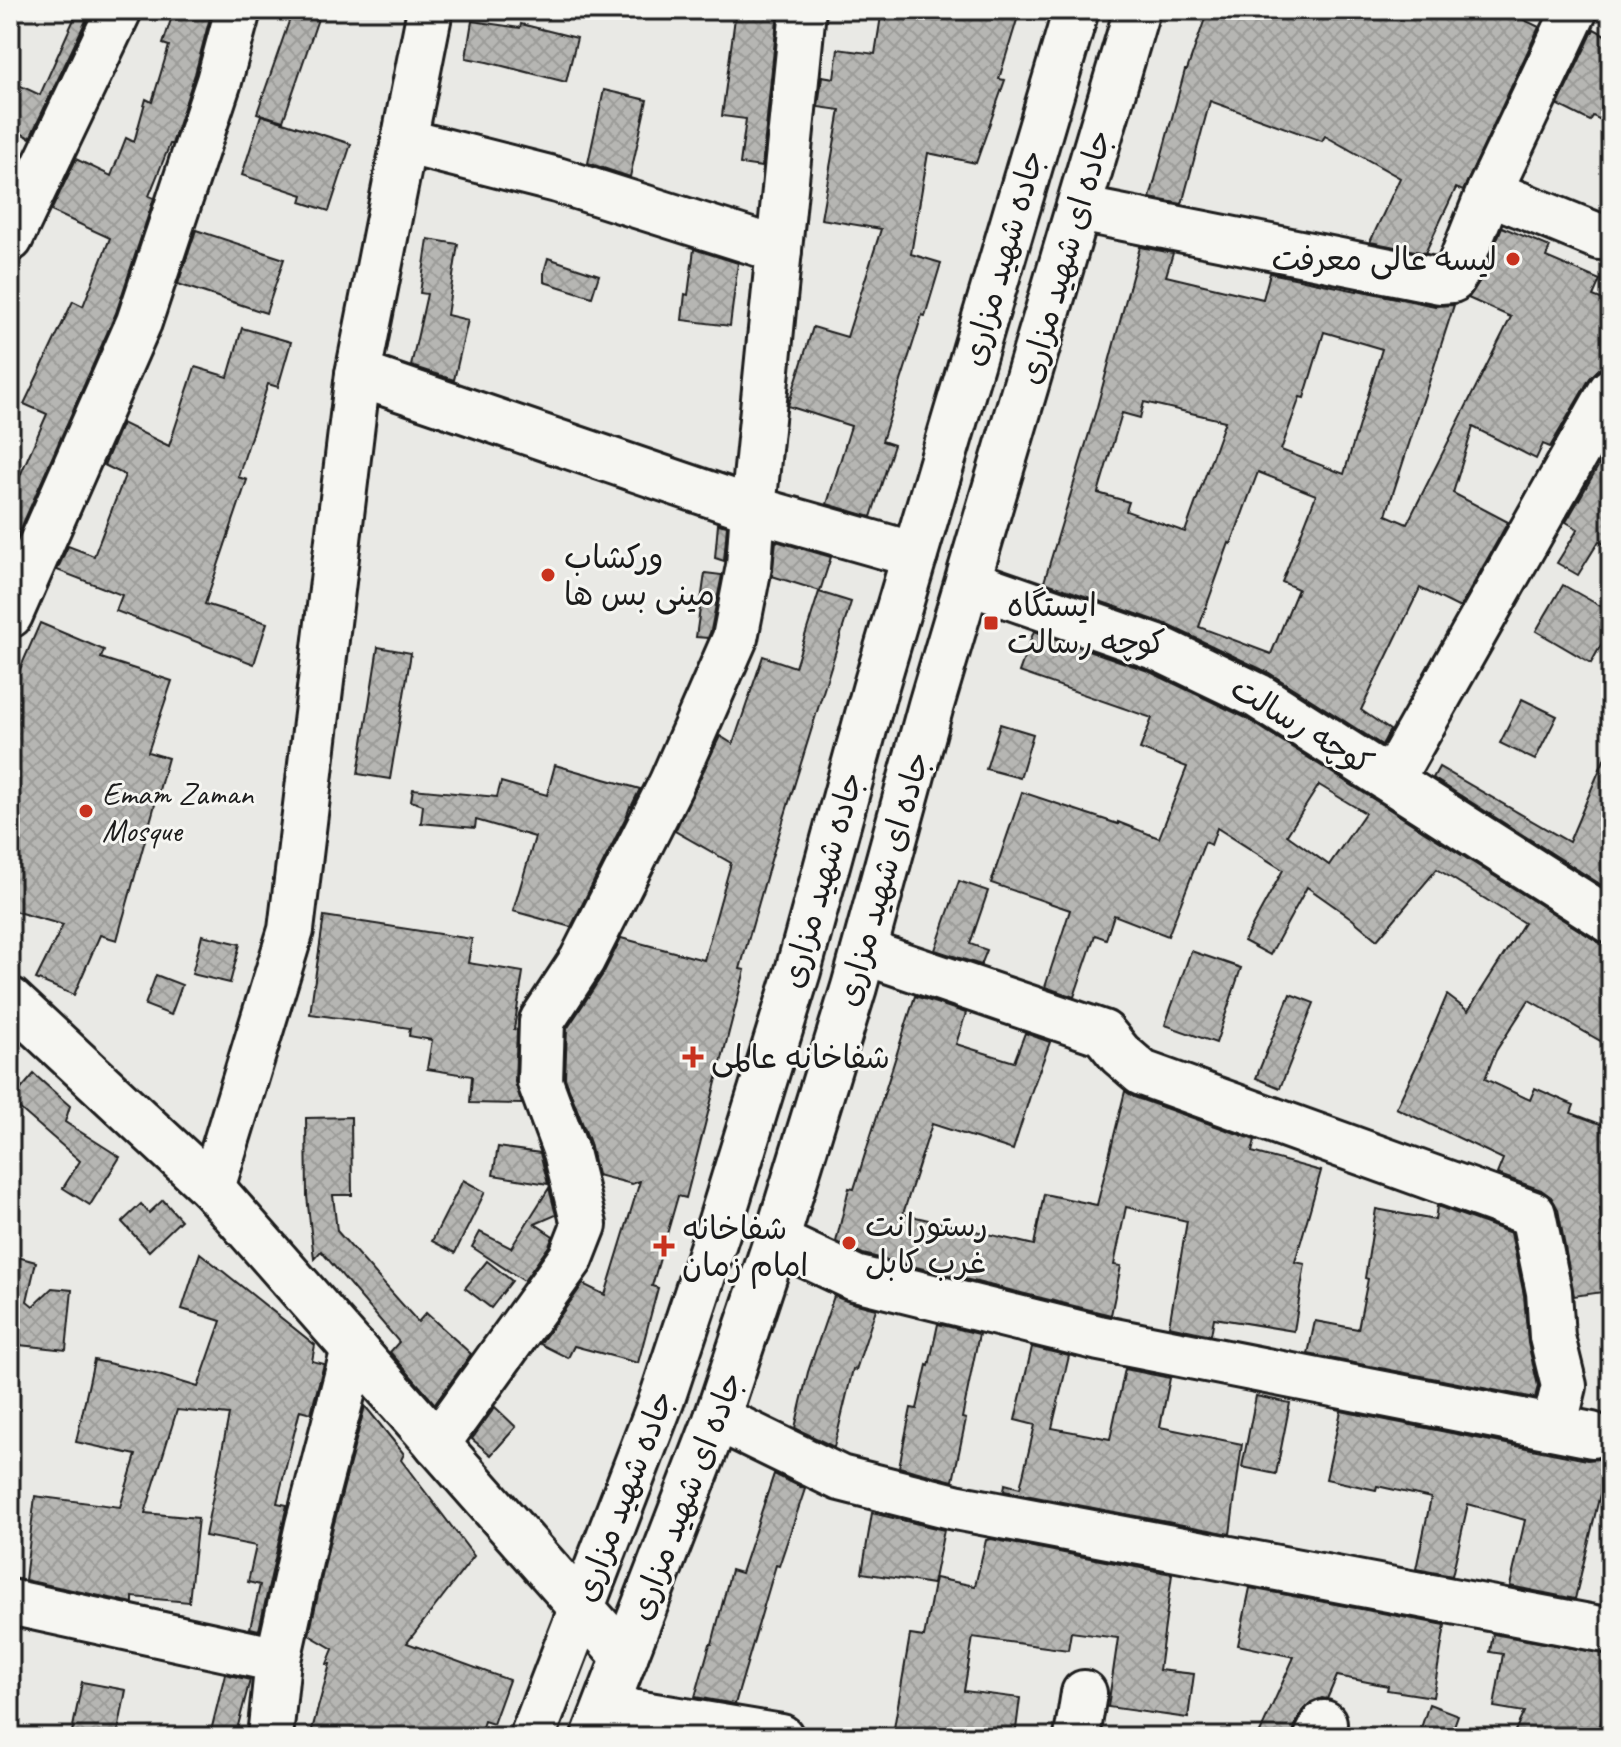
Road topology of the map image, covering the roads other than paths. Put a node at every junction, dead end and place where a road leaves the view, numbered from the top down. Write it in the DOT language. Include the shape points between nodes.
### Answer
graph roads {
  1 [pos="119,10"];
  2 [pos="238,10"];
  3 [pos="430,10"];
  4 [pos="803,10"];
  5 [pos="1076,10"];
  6 [pos="1137,10"];
  7 [pos="1575,10"];
  8 [pos="1602,10"];
  9 [pos="1611,13"];
  10 [pos="404,141"];
  11 [pos="1489,192"];
  12 [pos="1079,209"];
  13 [pos="1600,237"];
  14 [pos="10,239"];
  15 [pos="779,250"];
  16 [pos="358,374"];
  17 [pos="1611,391"];
  18 [pos="753,509"];
  19 [pos="915,555"];
  20 [pos="968,582"];
  21 [pos="10,615"];
  22 [pos="1391,780"];
  23 [pos="1611,921"];
  24 [pos="864,952"];
  25 [pos="13,1011"];
  26 [pos="212,1188"];
  27 [pos="776,1241"];
  28 [pos="354,1349"];
  29 [pos="717,1418"];
  30 [pos="437,1444"];
  31 [pos="10,1602"];
  32 [pos="582,1608"];
  33 [pos="1611,1631"];
  34 [pos="625,1657"];
  35 [pos="278,1660"];
  36 [pos="1084,1693"];
  37 [pos="600,1722"];
  38 [pos="270,1737"];
  39 [pos="532,1737"];
  40 [pos="781,1737"];
  41 [pos="1077,1737"];
  1 -- 14 [label="street"];
  2 -- 21 [label="street" via="139,322"];
  3 -- 10 [label="street"];
  4 -- 15 [label="street"];
  5 -- 19 [label="street, جاده شهید مزاری"];
  6 -- 12 [label="street, جاده ای شهید مزاری"];
  7 -- 11 [label="street"];
  8 -- 9 [label="street"];
  10 -- 15 [label="street" via="557,180"];
  10 -- 16 [label="street"];
  11 -- 12 [label="street" via="1458,270 1452,280 1440,281"];
  11 -- 13 [label="street"];
  12 -- 20 [label="street, جاده ای شهید مزاری"];
  15 -- 18 [label="street"];
  16 -- 18 [label="street"];
  16 -- 26 [label="street" via="291,930"];
  17 -- 22 [label="street"];
  18 -- 19 [label="street"];
  18 -- 30 [label="street" via="735,638 658,810 582,960 542,1021 540,1082 566,1152 584,1225 571,1258"];
  19 -- 32 [label="street, جاده شهید مزاری" via="798,971 720,1224 662,1399"];
  20 -- 22 [label="street, کوچه رسالت" via="1158,648 1258,696"];
  20 -- 24 [label="street, جاده ای شهید مزاری"];
  22 -- 23 [label="street, کوچه رسالت"];
  24 -- 27 [label="street, جاده ای شهید مزاری"];
  24 -- 27 [label="street" via="1103,1033 1142,1073 1533,1214 1573,1431 1084,1334 855,1278"];
  25 -- 26 [label="street"];
  26 -- 28 [label="street"];
  27 -- 29 [label="street, جاده ای شهید مزاری"];
  28 -- 30 [label="street"];
  28 -- 35 [label="street"];
  29 -- 33 [label="street" via="840,1478 955,1507"];
  29 -- 34 [label="street, جاده ای شهید مزاری"];
  30 -- 32 [label="street"];
  31 -- 35 [label="street"];
  32 -- 34 [label="street"];
  32 -- 39 [label="street, جاده شهید مزاری"];
  34 -- 37 [label="street, جاده ای شهید مزاری"];
  35 -- 38 [label="street"];
  36 -- 41 [label="street"];
  37 -- 40 [label="street"];
}
